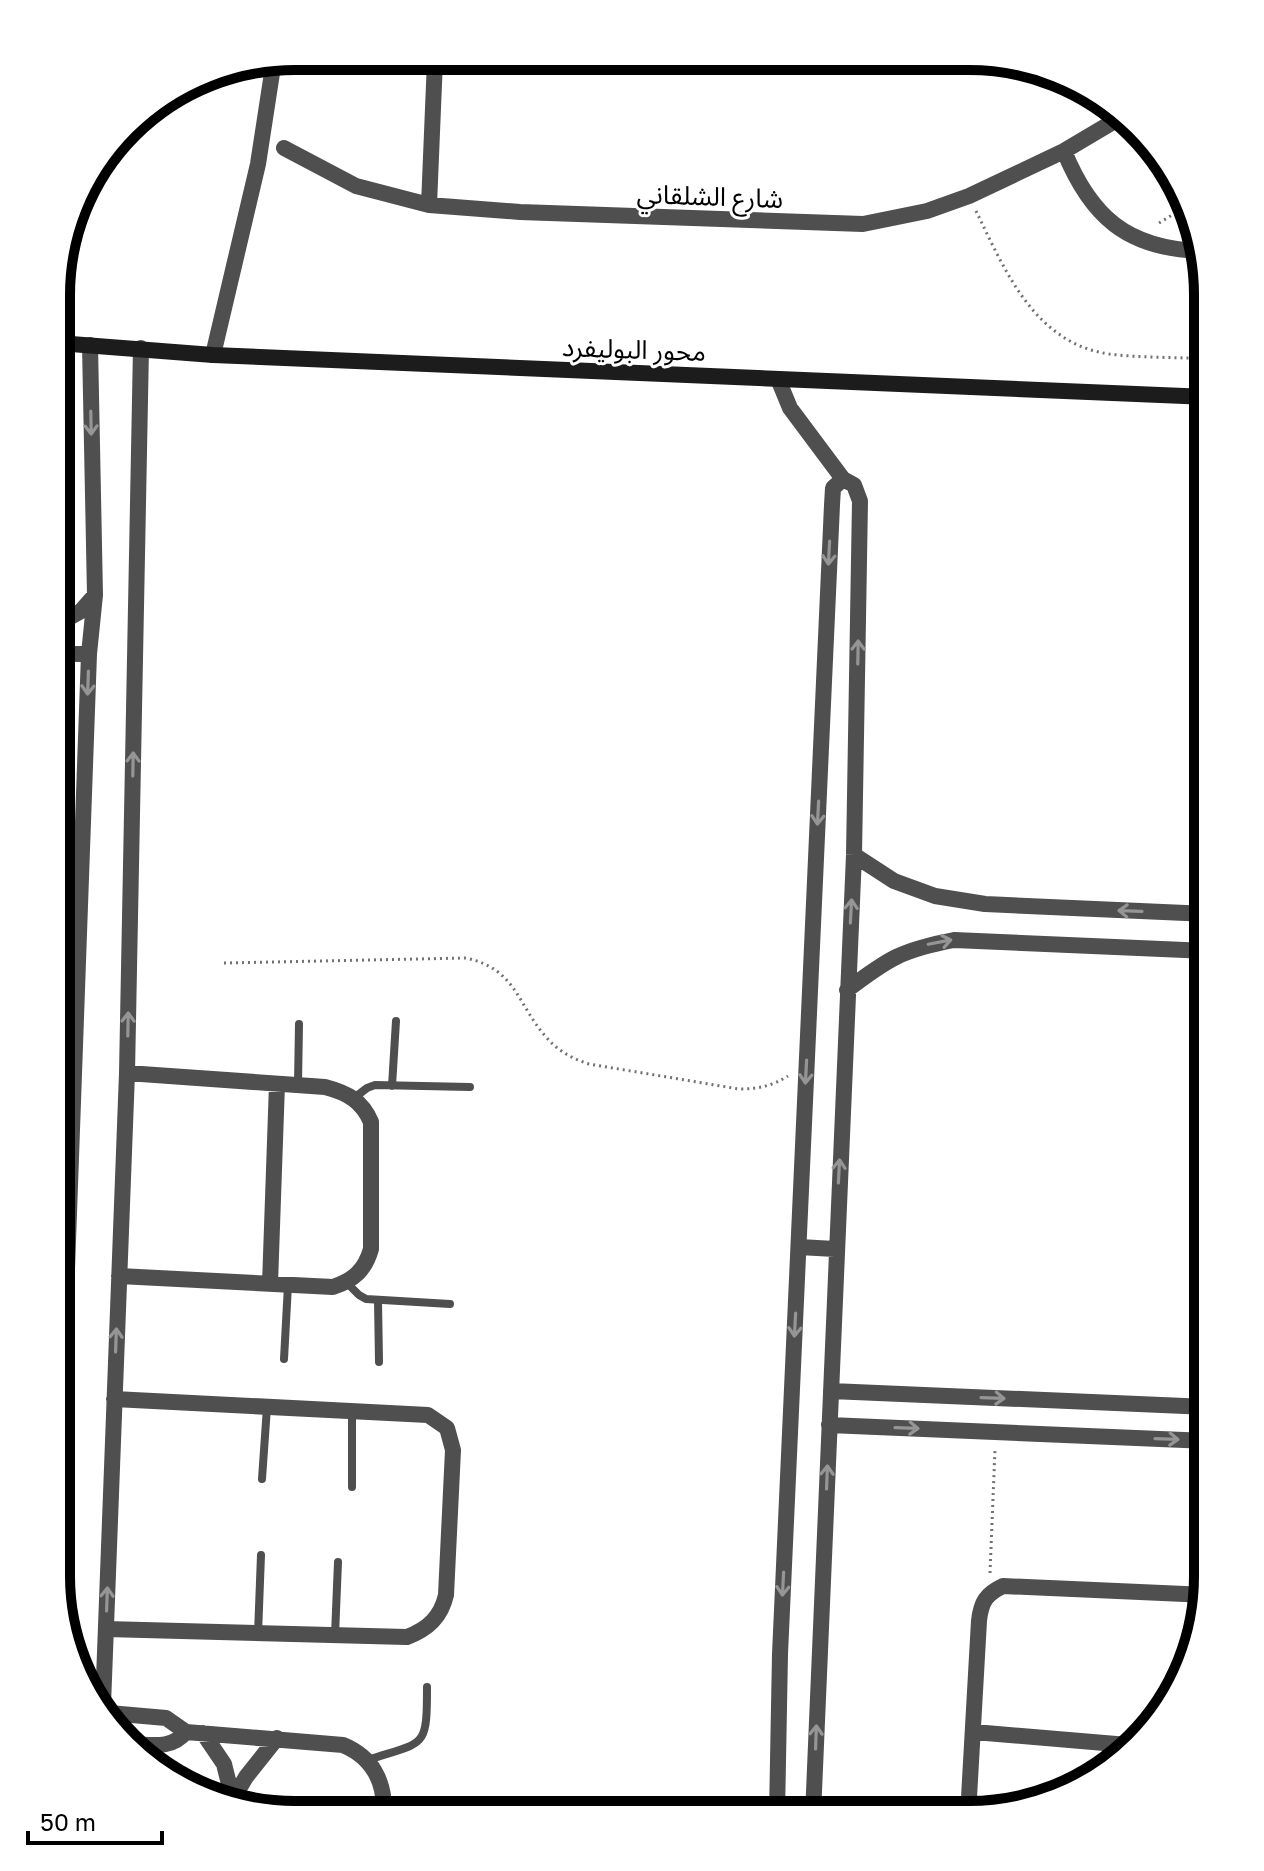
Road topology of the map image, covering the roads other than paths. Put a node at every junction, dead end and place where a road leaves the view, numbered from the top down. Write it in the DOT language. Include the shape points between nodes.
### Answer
graph roads {
  1 [pos="435,70"];
  2 [pos="272,71"];
  3 [pos="1113,122"];
  4 [pos="284,148"];
  5 [pos="1064,151"];
  6 [pos="429,205"];
  7 [pos="1190,251"];
  8 [pos="70,344"];
  9 [pos="90,345"];
  10 [pos="141,348"];
  11 [pos="213,355"];
  12 [pos="778,379"];
  13 [pos="1194,396"];
  14 [pos="843,479"];
  15 [pos="95,595"];
  16 [pos="70,617"];
  17 [pos="70,654"];
  18 [pos="89,654"];
  19 [pos="854,855"];
  20 [pos="1194,913"];
  21 [pos="1194,950"];
  22 [pos="847,990"];
  23 [pos="396,1021"];
  24 [pos="299,1024"];
  25 [pos="127,1073"];
  26 [pos="277,1084"];
  27 [pos="298,1085"];
  28 [pos="392,1086"];
  29 [pos="470,1087"];
  30 [pos="354,1098"];
  31 [pos="70,1185"];
  32 [pos="799,1247"];
  33 [pos="835,1249"];
  34 [pos="119,1276"];
  35 [pos="347,1283"];
  36 [pos="279,1284"];
  37 [pos="378,1300"];
  38 [pos="450,1304"];
  39 [pos="284,1359"];
  40 [pos="379,1362"];
  41 [pos="831,1391"];
  42 [pos="114,1399"];
  43 [pos="267,1406"];
  44 [pos="1194,1406"];
  45 [pos="352,1410"];
  46 [pos="829,1425"];
  47 [pos="1194,1440"];
  48 [pos="262,1479"];
  49 [pos="352,1487"];
  50 [pos="261,1555"];
  51 [pos="338,1562"];
  52 [pos="1194,1594"];
  53 [pos="106,1629"];
  54 [pos="258,1634"];
  55 [pos="335,1635"];
  56 [pos="427,1687"];
  57 [pos="103,1694"];
  58 [pos="117,1714"];
  59 [pos="974,1732"];
  60 [pos="195,1733"];
  61 [pos="277,1738"];
  62 [pos="146,1744"];
  63 [pos="1116,1746"];
  64 [pos="368,1760"];
  65 [pos="231,1791"];
  66 [pos="237,1793"];
  67 [pos="384,1801"];
  68 [pos="777,1801"];
  69 [pos="814,1801"];
  70 [pos="969,1801"];
  1 -- 6 [label="street"];
  2 -- 11 [label="street" via="258,164"];
  3 -- 5 [label="street, شارع الشلقاني"];
  4 -- 6 [label="street, شارع الشلقاني" via="356,186"];
  5 -- 6 [label="street, شارع الشلقاني" via="969,196 893,220 841,224"];
  5 -- 7 [label="street" via="1082,191 1120,230 1153,246"];
  8 -- 9 [label="street, محور البوليفرد"];
  9 -- 10 [label="street, محور البوليفرد"];
  9 -- 15 [label="street, one-way"];
  10 -- 11 [label="street, محور البوليفرد"];
  25 -- 10 [label="street, one-way"];
  11 -- 12 [label="street, محور البوليفرد"];
  12 -- 13 [label="street, محور البوليفرد"];
  12 -- 14 [label="street" via="790,408"];
  19 -- 14 [label="street, one-way" via="860,501 854,485"];
  14 -- 32 [label="street, one-way" via="832,495"];
  15 -- 16 [label="street"];
  15 -- 18 [label="street"];
  17 -- 18 [label="street"];
  18 -- 31 [label="street, one-way"];
  20 -- 19 [label="street, one-way" via="985,904 935,896 894,881"];
  22 -- 19 [label="street, one-way"];
  22 -- 21 [label="street, one-way" via="884,961 954,940"];
  33 -- 22 [label="street, one-way"];
  23 -- 28 [label="lane"];
  24 -- 27 [label="lane"];
  25 -- 26 [label="street"];
  25 -- 34 [label="street"];
  26 -- 27 [label="street"];
  26 -- 36 [label="street"];
  27 -- 30 [label="street" via="325,1087"];
  28 -- 29 [label="lane"];
  28 -- 30 [label="lane" via="367,1088"];
  30 -- 35 [label="street" via="371,1122 371,1249 367,1263"];
  32 -- 33 [label="street"];
  32 -- 68 [label="street, one-way"];
  33 -- 41 [label="street"];
  34 -- 36 [label="street"];
  42 -- 34 [label="street, one-way"];
  35 -- 36 [label="street"];
  35 -- 37 [label="lane" via="359,1295"];
  36 -- 39 [label="lane"];
  37 -- 38 [label="lane"];
  37 -- 40 [label="lane"];
  41 -- 44 [label="street, one-way"];
  41 -- 46 [label="street"];
  42 -- 43 [label="street"];
  53 -- 42 [label="street, one-way"];
  43 -- 45 [label="street"];
  43 -- 48 [label="lane"];
  45 -- 49 [label="lane"];
  45 -- 55 [label="street" via="428,1415 447,1428 453,1450 446,1595 433,1622 407,1637"];
  46 -- 47 [label="street, one-way"];
  69 -- 46 [label="street, one-way"];
  50 -- 54 [label="lane"];
  51 -- 55 [label="lane"];
  52 -- 59 [label="street" via="1003,1586 989,1593 979,1621"];
  53 -- 54 [label="street"];
  53 -- 57 [label="street"];
  54 -- 55 [label="street"];
  56 -- 64 [label="lane" via="426,1733 420,1742"];
  58 -- 60 [label="street" via="166,1718"];
  59 -- 63 [label="street"];
  59 -- 70 [label="street"];
  60 -- 61 [label="street"];
  60 -- 62 [label="street" via="167,1745"];
  60 -- 65 [label="street" via="224,1764"];
  61 -- 64 [label="street" via="343,1745"];
  61 -- 66 [label="street"];
  64 -- 67 [label="street"];
}
